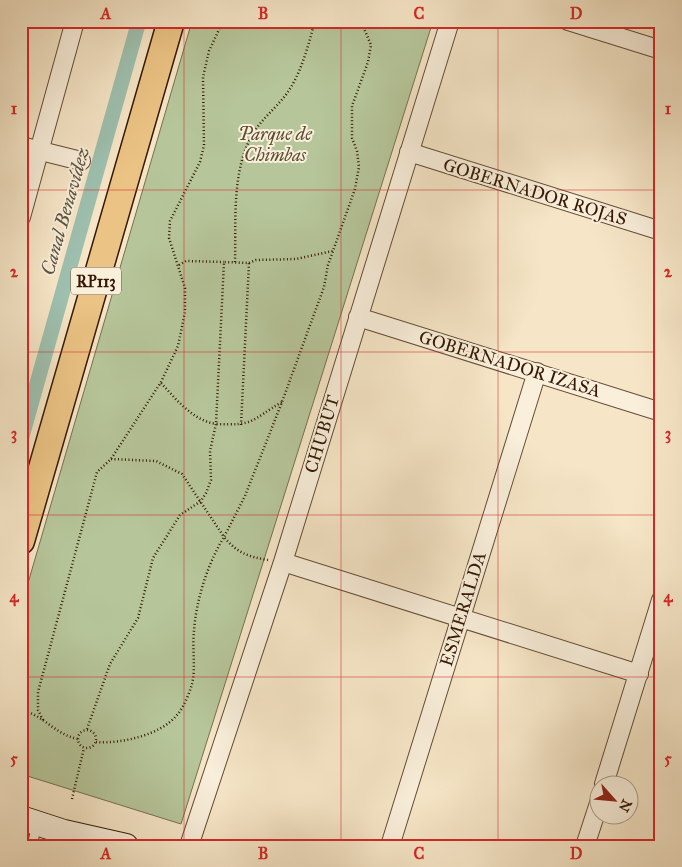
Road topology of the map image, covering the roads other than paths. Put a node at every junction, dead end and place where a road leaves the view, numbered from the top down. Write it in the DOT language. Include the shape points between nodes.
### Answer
graph roads {
  1 [pos="74,21"];
  2 [pos="171,21"];
  3 [pos="450,21"];
  4 [pos="568,21"];
  5 [pos="661,50"];
  6 [pos="21,146"];
  7 [pos="39,150"];
  8 [pos="409,152"];
  9 [pos="81,161"];
  10 [pos="21,217"];
  11 [pos="659,225"];
  12 [pos="358,317"];
  13 [pos="537,372"];
  14 [pos="661,412"];
  15 [pos="21,541"];
  16 [pos="283,562"];
  17 [pos="661,600"];
  18 [pos="461,616"];
  19 [pos="639,674"];
  20 [pos="607,774"];
  21 [pos="30,820"];
  22 [pos="592,824"];
  23 [pos="32,846"];
  24 [pos="126,846"];
  25 [pos="189,846"];
  26 [pos="390,846"];
  27 [pos="585,846"];
  1 -- 7 [label="street"];
  2 -- 15 [label="main road, RP113"];
  3 -- 8 [label="street, CHUBUT"];
  4 -- 5 [label="street"];
  6 -- 7 [label="street"];
  7 -- 9 [label="street"];
  7 -- 10 [label="street"];
  8 -- 11 [label="street, GOBERNADOR ROJAS"];
  8 -- 12 [label="street, CHUBUT"];
  12 -- 13 [label="street, GOBERNADOR IZASA"];
  12 -- 16 [label="street, CHUBUT"];
  13 -- 14 [label="street, GOBERNADOR IZASA"];
  13 -- 18 [label="street, ESMERALDA"];
  16 -- 18 [label="street"];
  16 -- 25 [label="street, CHUBUT"];
  17 -- 19 [label="street"];
  18 -- 19 [label="street"];
  18 -- 26 [label="street, ESMERALDA"];
  19 -- 20 [label="street"];
  21 -- 23 [label="lane"];
  21 -- 24 [label="main road" via="64,832"];
  22 -- 27 [label="street"];
}
